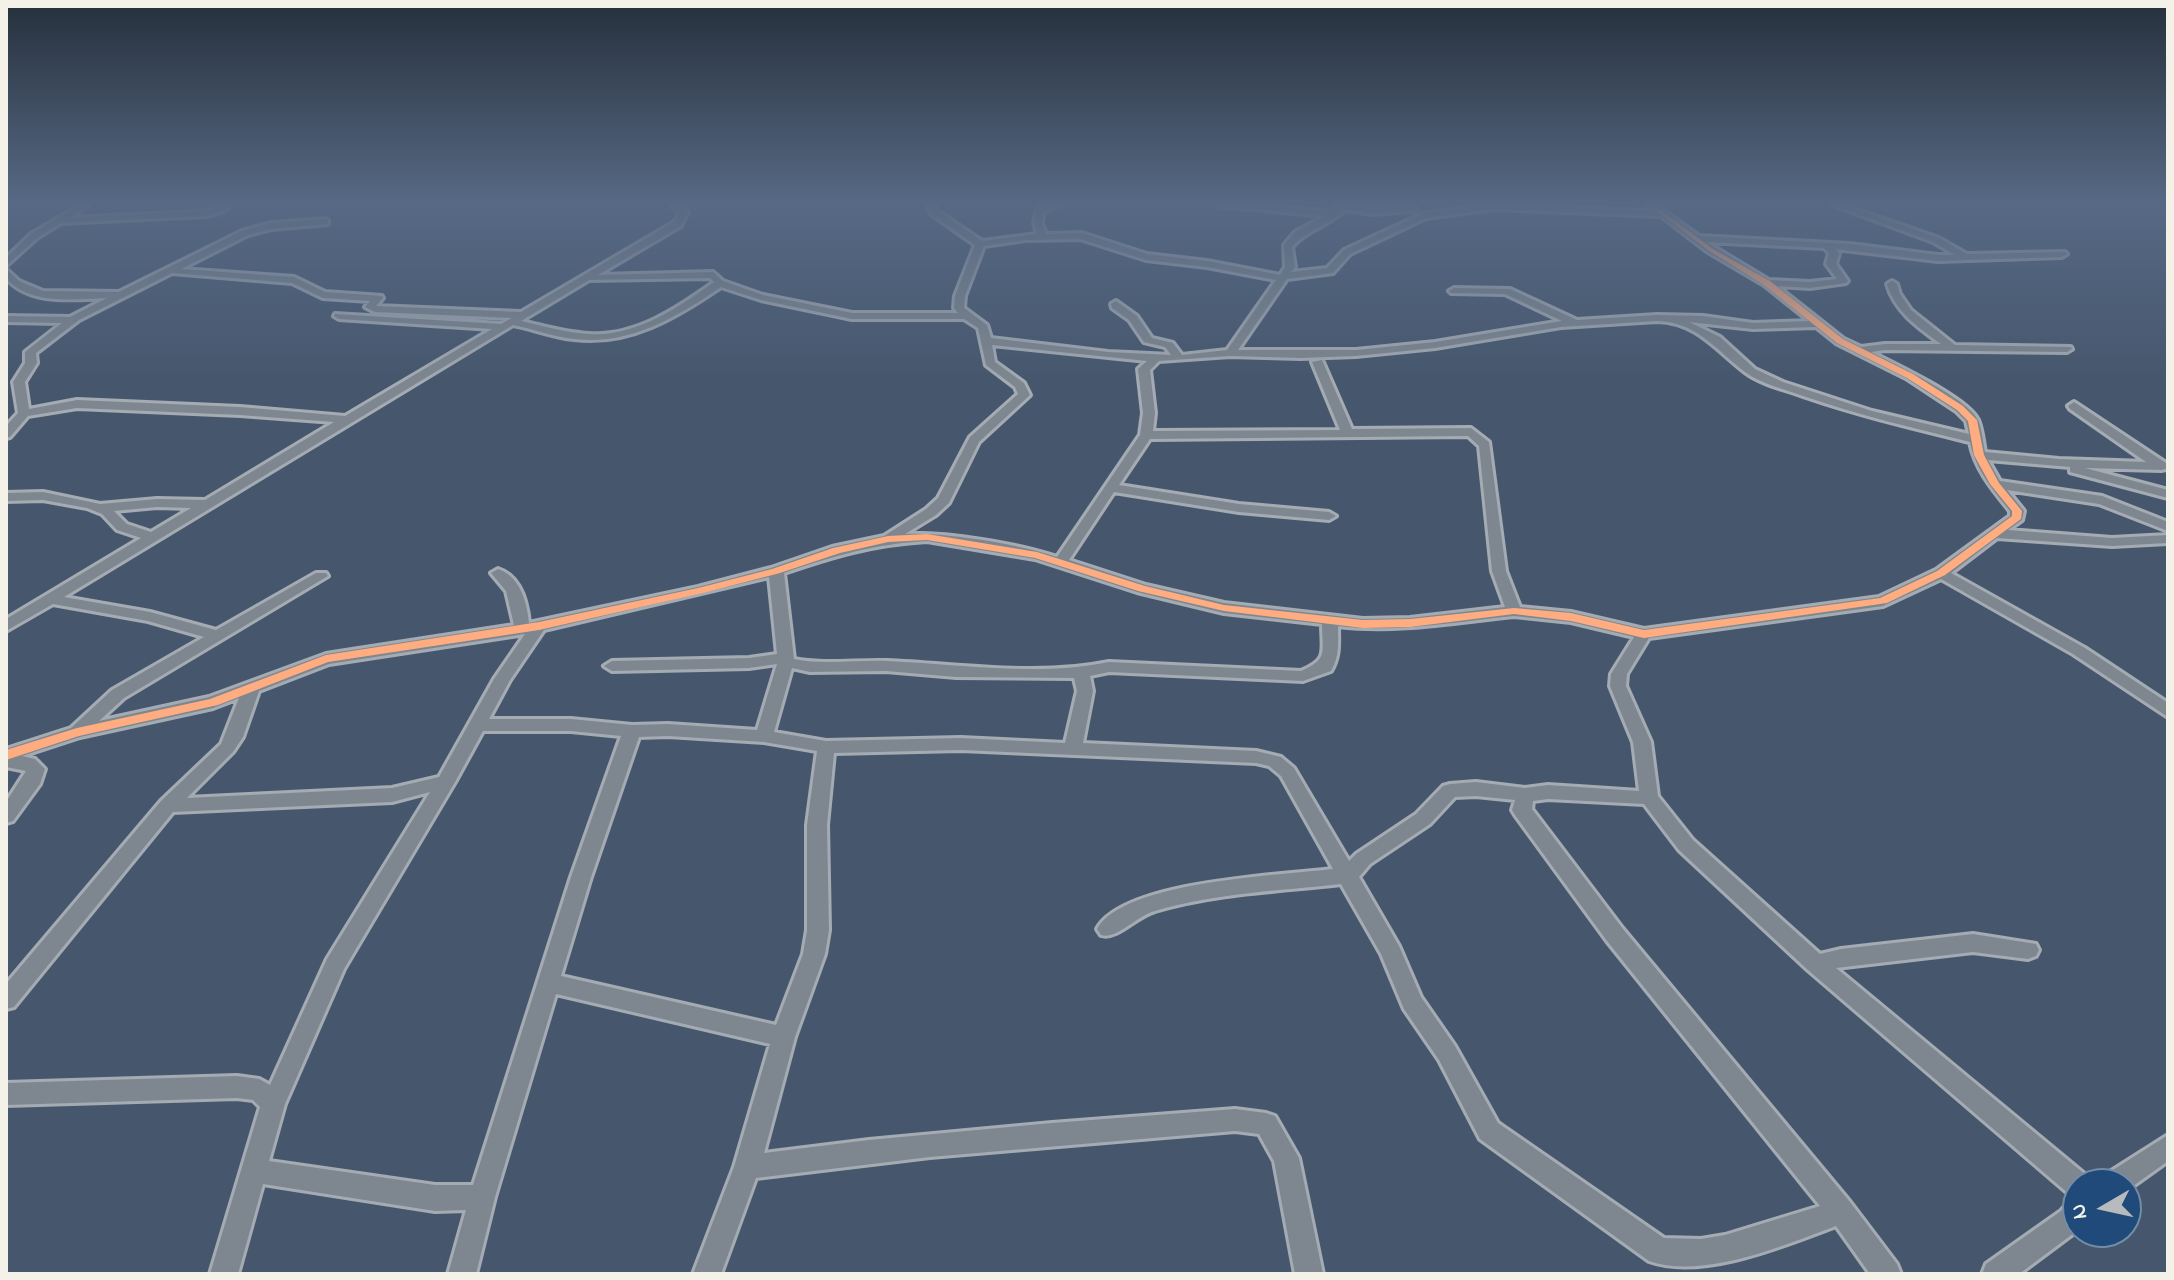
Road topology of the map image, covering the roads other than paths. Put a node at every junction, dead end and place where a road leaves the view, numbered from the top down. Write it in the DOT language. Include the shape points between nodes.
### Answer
graph roads {
  1 [pos="186,264"];
  2 [pos="610,264"];
  3 [pos="973,264"];
  4 [pos="1205,264"];
  5 [pos="1291,264"];
  6 [pos="1337,264"];
  7 [pos="1735,264"];
  8 [pos="1831,264"];
  9 [pos="172,271"];
  10 [pos="6,272"];
  11 [pos="1282,277"];
  12 [pos="585,278"];
  13 [pos="10,283"];
  14 [pos="720,283"];
  15 [pos="1767,283"];
  16 [pos="1892,284"];
  17 [pos="1454,291"];
  18 [pos="122,295"];
  19 [pos="1116,304"];
  20 [pos="339,316"];
  21 [pos="966,316"];
  22 [pos="1671,318"];
  23 [pos="6,319"];
  24 [pos="71,320"];
  25 [pos="512,321"];
  26 [pos="1576,323"];
  27 [pos="1818,324"];
  28 [pos="986,341"];
  29 [pos="1953,348"];
  30 [pos="2067,349"];
  31 [pos="1858,351"];
  32 [pos="1230,353"];
  33 [pos="1179,358"];
  34 [pos="1154,361"];
  35 [pos="1318,362"];
  36 [pos="6,375"];
  37 [pos="21,376"];
  38 [pos="2074,406"];
  39 [pos="24,413"];
  40 [pos="349,420"];
  41 [pos="1344,433"];
  42 [pos="6,434"];
  43 [pos="1146,435"];
  44 [pos="1974,439"];
  45 [pos="1979,455"];
  46 [pos="2059,463"];
  47 [pos="2165,469"];
  48 [pos="1995,484"];
  49 [pos="1109,487"];
  50 [pos="2168,494"];
  51 [pos="6,497"];
  52 [pos="212,504"];
  53 [pos="98,508"];
  54 [pos="1329,516"];
  55 [pos="2168,527"];
  56 [pos="1998,534"];
  57 [pos="155,538"];
  58 [pos="888,539"];
  59 [pos="2168,539"];
  60 [pos="1061,561"];
  61 [pos="776,571"];
  62 [pos="498,573"];
  63 [pos="1941,573"];
  64 [pos="321,576"];
  65 [pos="49,599"];
  66 [pos="1514,611"];
  67 [pos="1330,622"];
  68 [pos="6,626"];
  69 [pos="531,628"];
  70 [pos="1644,634"];
  71 [pos="219,636"];
  72 [pos="785,660"];
  73 [pos="612,666"];
  74 [pos="1081,673"];
  75 [pos="252,686"];
  76 [pos="2168,711"];
  77 [pos="479,725"];
  78 [pos="632,731"];
  79 [pos="77,732"];
  80 [pos="764,736"];
  81 [pos="1073,746"];
  82 [pos="826,747"];
  83 [pos="6,758"];
  84 [pos="446,782"];
  85 [pos="1525,795"];
  86 [pos="1649,798"];
  87 [pos="168,806"];
  88 [pos="6,816"];
  89 [pos="1349,875"];
  90 [pos="1108,929"];
  91 [pos="2028,950"];
  92 [pos="1816,964"];
  93 [pos="550,983"];
  94 [pos="6,999"];
  95 [pos="783,1037"];
  96 [pos="6,1094"];
  97 [pos="273,1104"];
  98 [pos="2168,1147"];
  99 [pos="747,1167"];
  100 [pos="2137,1168"];
  101 [pos="254,1171"];
  102 [pos="2062,1172"];
  103 [pos="482,1197"];
  104 [pos="1841,1211"];
  105 [pos="2062,1226"];
  106 [pos="224,1274"];
  107 [pos="462,1274"];
  108 [pos="707,1274"];
  109 [pos="1309,1274"];
  110 [pos="1887,1274"];
  111 [pos="1996,1274"];
  1 -- 9 [label="street"];
  2 -- 12 [label="street"];
  3 -- 21 [label="street" via="958,304"];
  4 -- 11 [label="street"];
  5 -- 11 [label="street"];
  6 -- 11 [label="street" via="1330,271"];
  7 -- 15 [label="street"];
  8 -- 15 [label="street" via="1843,281"];
  9 -- 18 [label="street"];
  9 -- 25 [label="street" via="298,280 323,295 377,298 370,307 375,309"];
  10 -- 13 [label="street"];
  11 -- 32 [label="street"];
  12 -- 14 [label="street" via="707,274"];
  12 -- 25 [label="street"];
  13 -- 18 [label="street" via="43,294"];
  14 -- 21 [label="street" via="790,305 852,316"];
  14 -- 25 [label="street" via="624,335 572,336"];
  15 -- 27 [label="street"];
  16 -- 29 [label="street" via="1910,313"];
  17 -- 26 [label="street" via="1507,291"];
  18 -- 24 [label="street"];
  19 -- 33 [label="street" via="1148,340 1169,345"];
  20 -- 25 [label="street"];
  21 -- 28 [label="street" via="983,327"];
  22 -- 26 [label="street"];
  22 -- 27 [label="street" via="1753,326"];
  22 -- 44 [label="street" via="1716,339 1751,371 1779,384 1868,414"];
  23 -- 24 [label="street"];
  24 -- 37 [label="street" via="30,352 31,363"];
  25 -- 40 [label="street"];
  26 -- 32 [label="street" via="1356,353"];
  27 -- 31 [label="street"];
  28 -- 34 [label="street"];
  28 -- 58 [label="street" via="990,363 1020,385 1024,395 974,440 944,500"];
  29 -- 30 [label="street"];
  29 -- 31 [label="street"];
  31 -- 44 [label="street" via="1960,408 1972,420"];
  32 -- 33 [label="street"];
  33 -- 34 [label="street"];
  34 -- 43 [label="street" via="1144,369"];
  35 -- 41 [label="street"];
  36 -- 37 [label="street"];
  37 -- 39 [label="street"];
  38 -- 47 [label="street"];
  39 -- 40 [label="street" via="77,404"];
  39 -- 42 [label="street"];
  40 -- 52 [label="street"];
  41 -- 43 [label="street"];
  41 -- 66 [label="street" via="1471,432 1481,439 1499,571"];
  43 -- 49 [label="street"];
  44 -- 45 [label="street"];
  45 -- 46 [label="street"];
  45 -- 48 [label="street"];
  46 -- 47 [label="street"];
  46 -- 50 [label="street"];
  48 -- 55 [label="street" via="2102,500"];
  48 -- 56 [label="street" via="2017,511"];
  49 -- 54 [label="street"];
  49 -- 60 [label="street"];
  51 -- 53 [label="street" via="43,496"];
  52 -- 53 [label="street"];
  52 -- 57 [label="street"];
  53 -- 57 [label="street" via="122,527"];
  56 -- 59 [label="street" via="2112,542"];
  56 -- 63 [label="street"];
  57 -- 65 [label="street"];
  58 -- 60 [label="street" via="927,537"];
  58 -- 61 [label="street"];
  60 -- 67 [label="street" via="1181,600"];
  61 -- 69 [label="street"];
  61 -- 72 [label="street"];
  62 -- 69 [label="street" via="516,593"];
  63 -- 70 [label="street" via="1883,601"];
  63 -- 76 [label="street" via="2079,651"];
  64 -- 71 [label="street"];
  65 -- 68 [label="street"];
  65 -- 71 [label="street"];
  66 -- 67 [label="street" via="1410,623"];
  66 -- 70 [label="street" via="1571,617"];
  67 -- 74 [label="street" via="1330,658 1325,667 1303,676 1109,667"];
  69 -- 75 [label="street" via="326,659"];
  69 -- 77 [label="street"];
  70 -- 86 [label="street" via="1619,674 1618,686 1642,742"];
  71 -- 79 [label="street" via="118,694"];
  72 -- 73 [label="street"];
  72 -- 74 [label="street" via="810,667"];
  72 -- 80 [label="street"];
  74 -- 81 [label="street" via="1085,691"];
  75 -- 79 [label="street" via="188,709"];
  75 -- 87 [label="street" via="234,737"];
  77 -- 78 [label="street"];
  77 -- 84 [label="street"];
  78 -- 80 [label="street"];
  78 -- 93 [label="street"];
  79 -- 83 [label="street"];
  80 -- 82 [label="street"];
  81 -- 82 [label="street"];
  81 -- 89 [label="street" via="1275,761 1288,772"];
  82 -- 95 [label="street" via="817,825 816,942"];
  83 -- 88 [label="street" via="36,769"];
  84 -- 87 [label="street" via="392,795"];
  84 -- 97 [label="street" via="335,965"];
  85 -- 86 [label="street"];
  85 -- 89 [label="street" via="1450,791 1423,819 1363,859"];
  85 -- 104 [label="street" via="1522,810 1528,822"];
  86 -- 92 [label="street" via="1686,845"];
  87 -- 94 [label="street"];
  89 -- 90 [label="street" via="1189,893 1134,909"];
  89 -- 104 [label="street" via="1412,1002 1489,1131 1659,1251 1676,1256 1764,1239"];
  91 -- 92 [label="street" via="1973,943"];
  92 -- 102 [label="street"];
  93 -- 95 [label="street"];
  93 -- 103 [label="street"];
  95 -- 99 [label="street"];
  96 -- 97 [label="street" via="237,1087 259,1090"];
  97 -- 101 [label="street"];
  98 -- 100 [label="street"];
  99 -- 108 [label="street"];
  99 -- 109 [label="street" via="1011,1137 1235,1120 1266,1124 1286,1158"];
  101 -- 103 [label="street" via="435,1198"];
  101 -- 106 [label="street"];
  103 -- 107 [label="street"];
  104 -- 110 [label="street"];
  105 -- 111 [label="street"];
}
